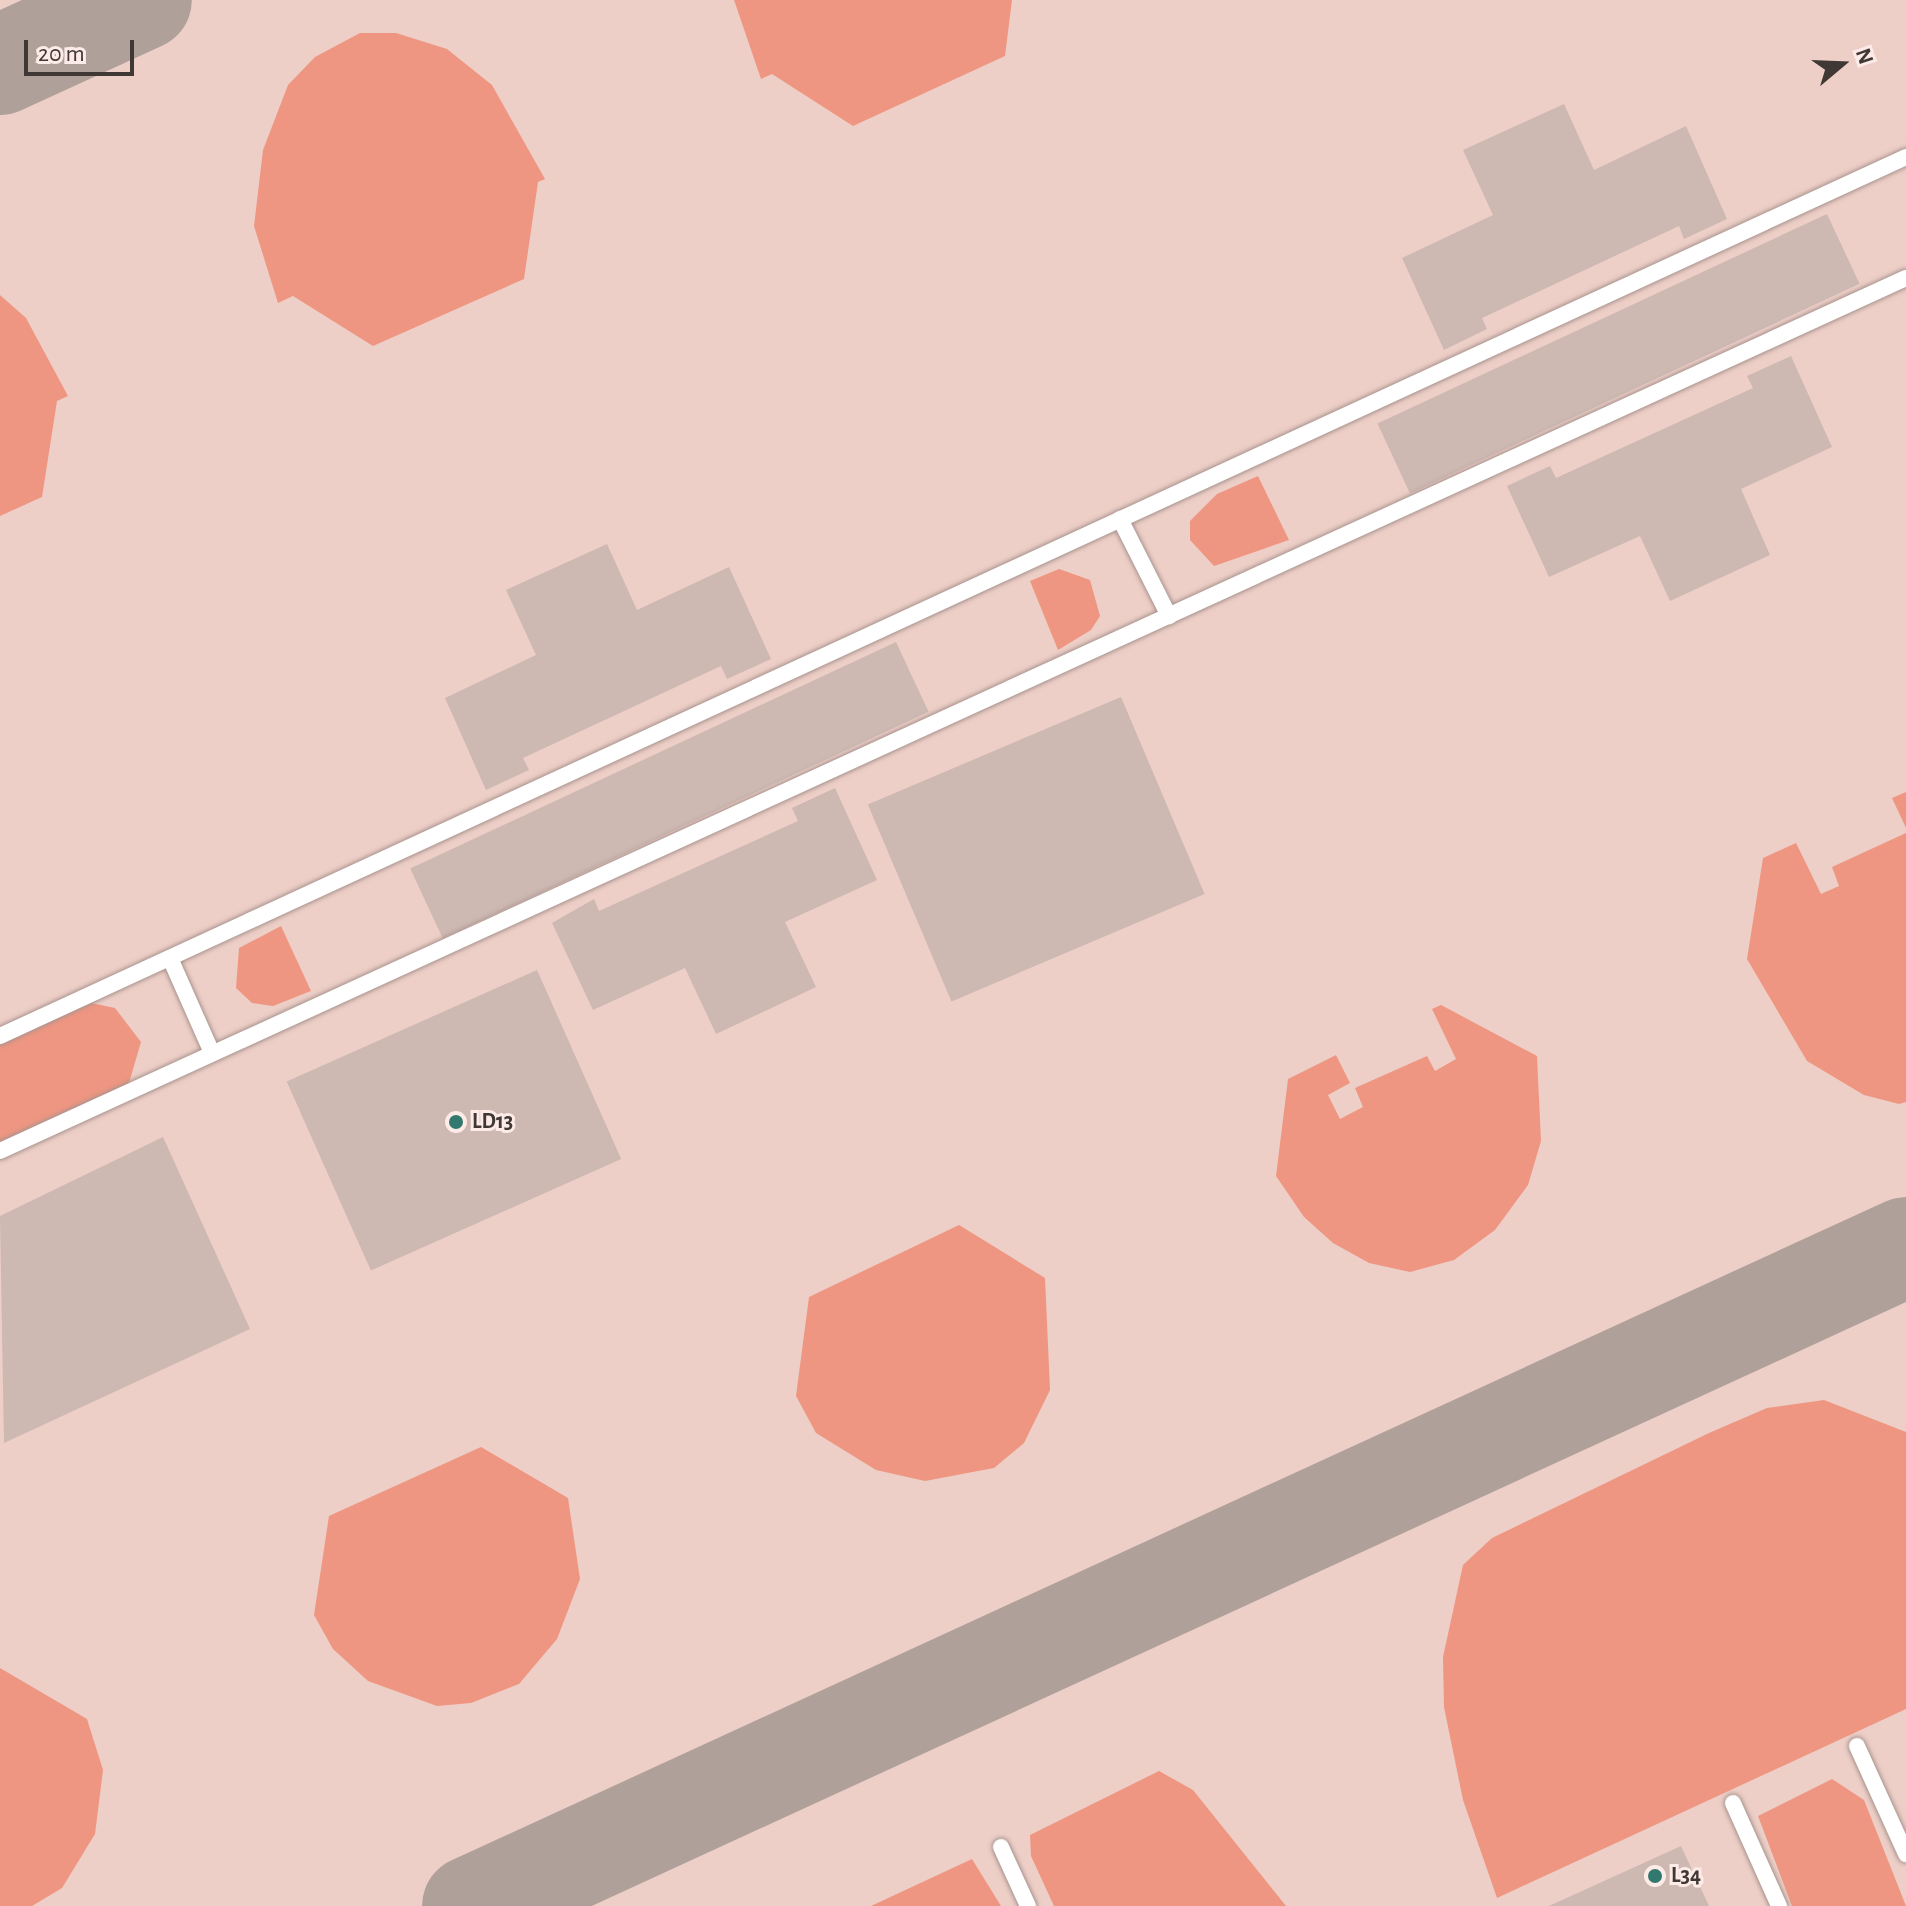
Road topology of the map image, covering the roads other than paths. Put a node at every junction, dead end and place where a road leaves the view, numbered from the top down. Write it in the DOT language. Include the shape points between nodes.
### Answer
graph roads {
  1 [pos="1906,157"];
  2 [pos="1906,278"];
  3 [pos="1120,519"];
  4 [pos="1169,616"];
  5 [pos="170,958"];
  6 [pos="0,1036"];
  7 [pos="212,1053"];
  8 [pos="0,1151"];
  9 [pos="1857,1746"];
  10 [pos="1733,1803"];
  11 [pos="1001,1847"];
  12 [pos="1906,1854"];
  13 [pos="1028,1906"];
  14 [pos="1779,1906"];
  1 -- 3 [label="lane"];
  2 -- 4 [label="lane"];
  3 -- 4 [label="lane"];
  3 -- 5 [label="lane"];
  4 -- 7 [label="lane"];
  5 -- 6 [label="lane"];
  5 -- 7 [label="lane"];
  7 -- 8 [label="lane"];
  9 -- 12 [label="lane"];
  10 -- 14 [label="lane"];
  11 -- 13 [label="lane"];
}
